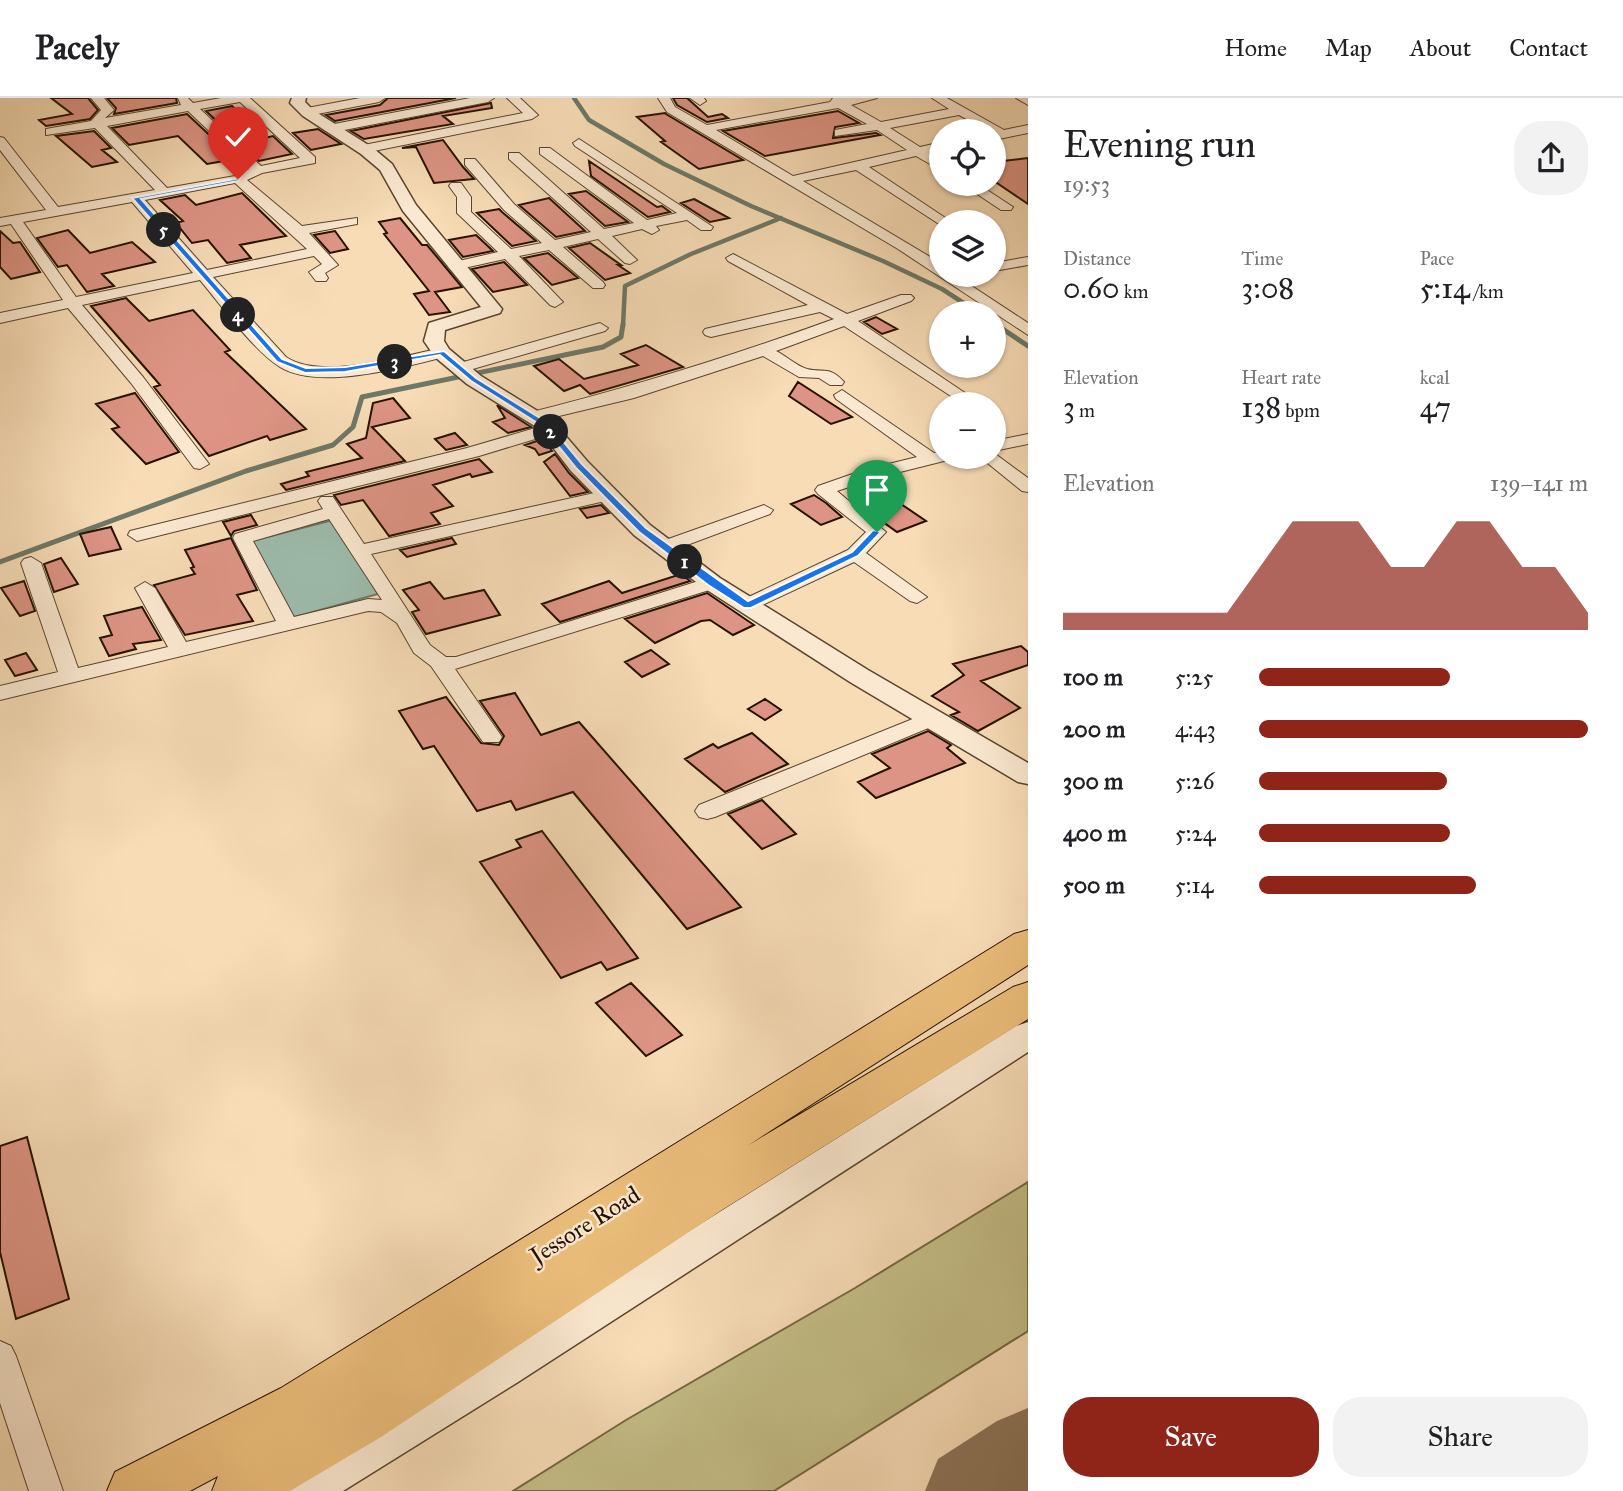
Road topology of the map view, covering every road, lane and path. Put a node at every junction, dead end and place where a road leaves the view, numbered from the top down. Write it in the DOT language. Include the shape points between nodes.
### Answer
graph roads {
  1 [pos="97,98"];
  2 [pos="242,98"];
  3 [pos="379,98"];
  4 [pos="488,98"];
  5 [pos="513,98"];
  6 [pos="664,98"];
  7 [pos="871,98"];
  8 [pos="938,98"];
  9 [pos="1022,98"];
  10 [pos="835,101"];
  11 [pos="1028,101"];
  12 [pos="185,102"];
  13 [pos="301,104"];
  14 [pos="961,111"];
  15 [pos="973,119"];
  16 [pos="97,122"];
  17 [pos="879,126"];
  18 [pos="334,128"];
  19 [pos="704,129"];
  20 [pos="1028,129"];
  21 [pos="50,132"];
  22 [pos="839,133"];
  23 [pos="1006,133"];
  24 [pos="0,140"];
  25 [pos="579,143"];
  26 [pos="929,148"];
  27 [pos="364,149"];
  28 [pos="545,151"];
  29 [pos="916,151"];
  30 [pos="514,156"];
  31 [pos="929,159"];
  32 [pos="470,162"];
  33 [pos="859,166"];
  34 [pos="258,170"];
  35 [pos="238,179"];
  36 [pos="792,180"];
  37 [pos="456,186"];
  38 [pos="165,192"];
  39 [pos="988,196"];
  40 [pos="136,198"];
  41 [pos="1006,207"];
  42 [pos="54,211"];
  43 [pos="929,213"];
  44 [pos="688,215"];
  45 [pos="7,221"];
  46 [pos="352,221"];
  47 [pos="644,225"];
  48 [pos="706,226"];
  49 [pos="299,231"];
  50 [pos="603,234"];
  51 [pos="658,234"];
  52 [pos="551,244"];
  53 [pos="317,251"];
  54 [pos="508,254"];
  55 [pos="733,258"];
  56 [pos="630,260"];
  57 [pos="1028,261"];
  58 [pos="929,263"];
  59 [pos="1006,265"];
  60 [pos="455,266"];
  61 [pos="204,275"];
  62 [pos="321,278"];
  63 [pos="598,285"];
  64 [pos="967,287"];
  65 [pos="906,298"];
  66 [pos="555,302"];
  67 [pos="72,303"];
  68 [pos="820,307"];
  69 [pos="0,318"];
  70 [pos="846,320"];
  71 [pos="1024,324"];
  72 [pos="600,328"];
  73 [pos="711,332"];
  74 [pos="765,351"];
  75 [pos="442,353"];
  76 [pos="465,373"];
  77 [pos="955,392"];
  78 [pos="542,423"];
  79 [pos="1028,439"];
  80 [pos="1006,444"];
  81 [pos="929,452"];
  82 [pos="929,459"];
  83 [pos="200,464"];
  84 [pos="1005,469"];
  85 [pos="1028,487"];
  86 [pos="319,490"];
  87 [pos="608,495"];
  88 [pos="764,510"];
  89 [pos="334,512"];
  90 [pos="137,535"];
  91 [pos="664,547"];
  92 [pos="359,551"];
  93 [pos="855,554"];
  94 [pos="31,563"];
  95 [pos="712,583"];
  96 [pos="145,588"];
  97 [pos="917,597"];
  98 [pos="747,606"];
  99 [pos="398,610"];
  100 [pos="288,624"];
  101 [pos="180,650"];
  102 [pos="439,662"];
  103 [pos="70,676"];
  104 [pos="0,693"];
  105 [pos="930,719"];
  106 [pos="491,737"];
  107 [pos="1028,775"];
  108 [pos="706,811"];
  109 [pos="1028,945"];
  110 [pos="1028,998"];
  111 [pos="1028,1035"];
  112 [pos="0,1356"];
  113 [pos="46,1491"];
  114 [pos="134,1491"];
  115 [pos="239,1491"];
  116 [pos="305,1491"];
  1 -- 16 [label="street" via="108,110"];
  2 -- 12 [label="street"];
  2 -- 34 [label="street" via="310,160"];
  3 -- 13 [label="street"];
  4 -- 18 [label="street"];
  5 -- 27 [label="street" via="532,115"];
  6 -- 19 [label="street" via="671,108"];
  7 -- 10 [label="street"];
  8 -- 14 [label="street"];
  9 -- 11 [label="street"];
  10 -- 17 [label="street"];
  10 -- 19 [label="street"];
  12 -- 16 [label="street"];
  12 -- 34 [label="street"];
  13 -- 18 [label="street"];
  14 -- 15 [label="street"];
  14 -- 17 [label="street"];
  16 -- 21 [label="street"];
  16 -- 38 [label="street"];
  17 -- 22 [label="street"];
  17 -- 29 [label="street"];
  18 -- 27 [label="street"];
  19 -- 36 [label="street"];
  20 -- 23 [label="street"];
  24 -- 42 [label="street"];
  25 -- 44 [label="street"];
  26 -- 29 [label="street"];
  27 -- 60 [label="street" via="386,167 409,207"];
  28 -- 47 [label="street"];
  29 -- 31 [label="street"];
  29 -- 33 [label="street"];
  30 -- 50 [label="street"];
  32 -- 52 [label="street" via="509,207"];
  33 -- 36 [label="street"];
  33 -- 43 [label="street"];
  34 -- 35 [label="street"];
  35 -- 38 [label="street"];
  35 -- 49 [label="street"];
  36 -- 58 [label="street"];
  37 -- 54 [label="street" via="464,197 464,213"];
  38 -- 40 [label="street"];
  39 -- 41 [label="street"];
  40 -- 42 [label="street"];
  40 -- 61 [label="street"];
  42 -- 45 [label="street"];
  44 -- 47 [label="street"];
  44 -- 48 [label="street"];
  45 -- 67 [label="street"];
  46 -- 49 [label="street"];
  47 -- 50 [label="street"];
  47 -- 51 [label="street"];
  49 -- 53 [label="street"];
  50 -- 52 [label="street"];
  50 -- 56 [label="street"];
  52 -- 54 [label="street"];
  52 -- 63 [label="street"];
  53 -- 61 [label="street"];
  53 -- 62 [label="street" via="331,265 316,272"];
  54 -- 60 [label="street"];
  54 -- 66 [label="street"];
  55 -- 68 [label="street"];
  57 -- 59 [label="street"];
  60 -- 75 [label="street" via="493,309 436,327 434,341"];
  61 -- 67 [label="street"];
  61 -- 75 [label="street" via="280,360 294,368 345,369"];
  64 -- 71 [label="street"];
  65 -- 70 [label="street"];
  67 -- 69 [label="street"];
  67 -- 83 [label="street"];
  68 -- 70 [label="street"];
  68 -- 73 [label="street"];
  70 -- 74 [label="street"];
  70 -- 77 [label="street"];
  72 -- 76 [label="street"];
  74 -- 78 [label="street"];
  74 -- 81 [label="street" via="805,374 822,373"];
  75 -- 76 [label="street"];
  76 -- 78 [label="street"];
  78 -- 86 [label="street"];
  78 -- 87 [label="street"];
  79 -- 80 [label="street"];
  82 -- 93 [label="street" via="824,490 877,532"];
  84 -- 85 [label="street"];
  86 -- 89 [label="street"];
  86 -- 90 [label="street"];
  87 -- 91 [label="street"];
  87 -- 92 [label="street"];
  88 -- 91 [label="street"];
  89 -- 92 [label="street"];
  89 -- 100 [label="street" via="242,538"];
  91 -- 95 [label="street"];
  92 -- 99 [label="street"];
  93 -- 97 [label="street"];
  93 -- 98 [label="street"];
  94 -- 103 [label="street"];
  95 -- 98 [label="street"];
  95 -- 102 [label="street" via="457,663"];
  96 -- 101 [label="street"];
  98 -- 105 [label="street"];
  99 -- 100 [label="street" via="385,604 368,605"];
  99 -- 102 [label="street" via="426,654"];
  100 -- 101 [label="street"];
  101 -- 103 [label="street"];
  102 -- 106 [label="street"];
  103 -- 104 [label="street"];
  105 -- 107 [label="street"];
  105 -- 108 [label="street"];
  109 -- 114 [label="highway, Jessore Road" via="299,1406"];
  110 -- 115 [label="highway" via="705,1196 362,1419"];
  111 -- 116 [label="street"];
  112 -- 113 [label="street"];
}
